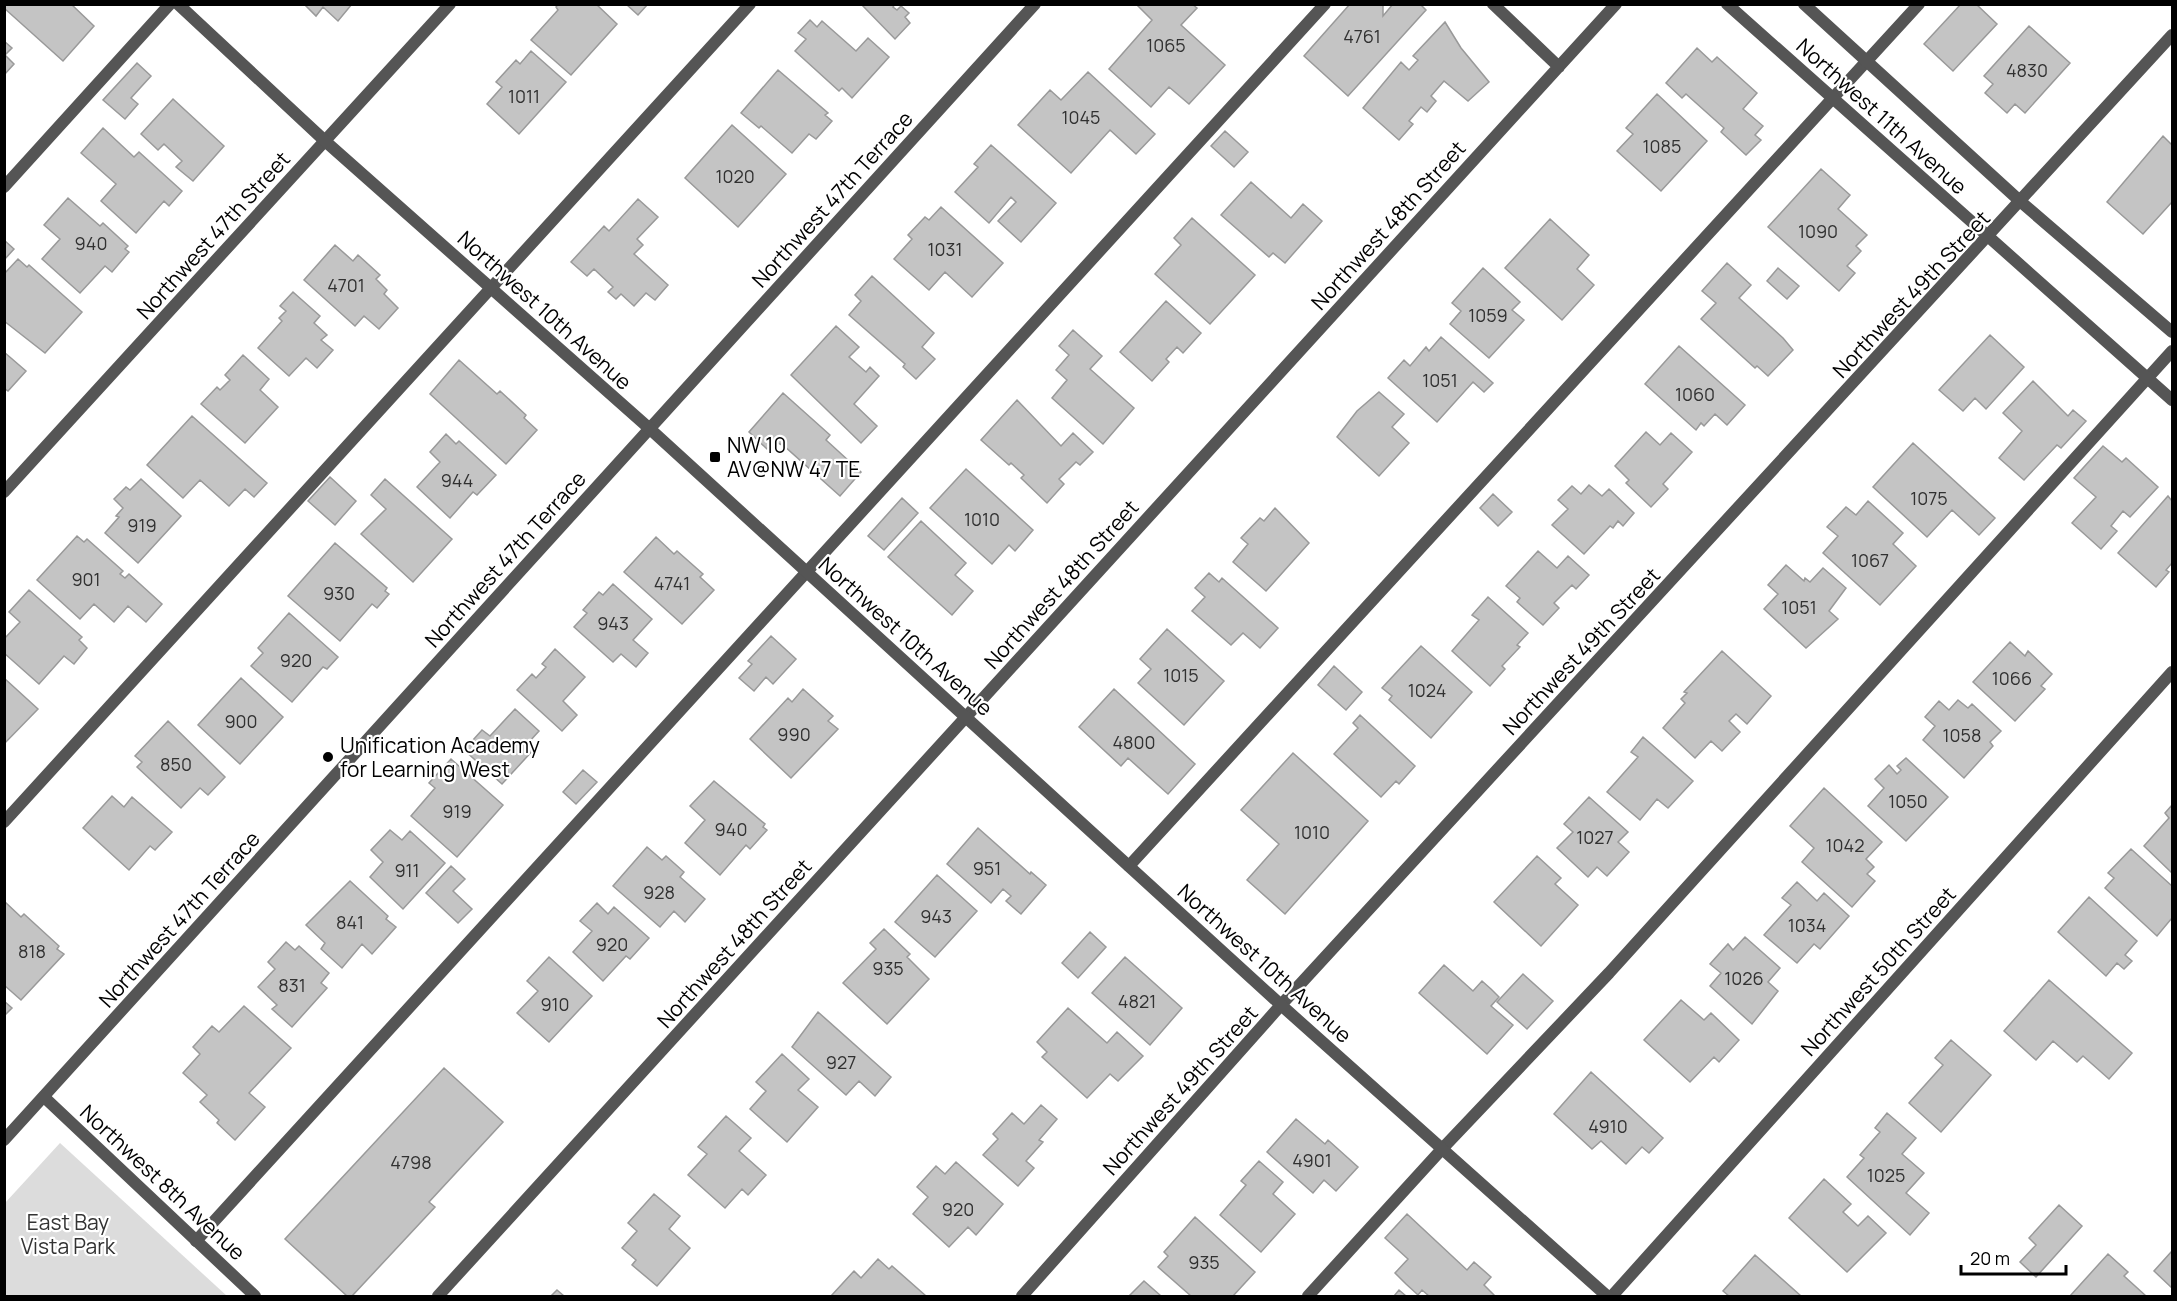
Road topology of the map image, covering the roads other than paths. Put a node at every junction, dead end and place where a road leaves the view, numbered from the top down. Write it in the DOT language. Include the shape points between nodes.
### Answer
graph roads {
  1 [pos="170,4"];
  2 [pos="178,4"];
  3 [pos="450,4"];
  4 [pos="750,4"];
  5 [pos="1035,4"];
  6 [pos="1325,4"];
  7 [pos="1493,4"];
  8 [pos="1616,4"];
  9 [pos="1727,4"];
  10 [pos="1804,4"];
  11 [pos="1919,4"];
  12 [pos="2172,35"];
  13 [pos="1867,61"];
  14 [pos="1559,67"];
  15 [pos="1833,99"];
  16 [pos="325,141"];
  17 [pos="4,187"];
  18 [pos="2021,202"];
  19 [pos="1988,238"];
  20 [pos="491,288"];
  21 [pos="2172,332"];
  22 [pos="2172,351"];
  23 [pos="2148,378"];
  24 [pos="2172,400"];
  25 [pos="650,429"];
  26 [pos="4,492"];
  27 [pos="808,573"];
  28 [pos="2172,672"];
  29 [pos="966,717"];
  30 [pos="4,822"];
  31 [pos="1129,866"];
  32 [pos="1281,1005"];
  33 [pos="44,1097"];
  34 [pos="4,1140"];
  35 [pos="1442,1149"];
  36 [pos="196,1241"];
  37 [pos="255,1296"];
  38 [pos="438,1296"];
  39 [pos="1022,1296"];
  40 [pos="1308,1296"];
  41 [pos="1607,1296"];
  42 [pos="1612,1296"];
  1 -- 17 [label="street"];
  2 -- 16 [label="street, Northwest 10th Avenue"];
  3 -- 16 [label="street, Northwest 47th Street"];
  4 -- 20 [label="street"];
  5 -- 25 [label="street, Northwest 47th Terrace"];
  6 -- 27 [label="street"];
  7 -- 14 [label="street"];
  8 -- 14 [label="street, Northwest 48th Street"];
  9 -- 15 [label="street, Northwest 11th Avenue"];
  10 -- 13 [label="street, Northwest 11th Avenue"];
  11 -- 13 [label="street"];
  12 -- 18 [label="street, Northwest 49th Street"];
  13 -- 15 [label="street"];
  13 -- 18 [label="street, Northwest 11th Avenue"];
  14 -- 29 [label="street, Northwest 48th Street"];
  15 -- 19 [label="street, Northwest 11th Avenue"];
  15 -- 31 [label="street"];
  16 -- 20 [label="street, Northwest 10th Avenue"];
  16 -- 26 [label="street, Northwest 47th Street"];
  18 -- 19 [label="street, Northwest 49th Street"];
  18 -- 21 [label="street, Northwest 11th Avenue"];
  19 -- 23 [label="street, Northwest 11th Avenue"];
  19 -- 32 [label="street, Northwest 49th Street"];
  20 -- 25 [label="street, Northwest 10th Avenue"];
  20 -- 30 [label="street"];
  22 -- 23 [label="street"];
  23 -- 24 [label="street, Northwest 11th Avenue"];
  23 -- 35 [label="street" via="1609,973"];
  25 -- 27 [label="street, Northwest 10th Avenue"];
  25 -- 33 [label="street, Northwest 47th Terrace"];
  27 -- 29 [label="street, Northwest 10th Avenue"];
  27 -- 36 [label="street"];
  28 -- 42 [label="street, Northwest 50th Street"];
  29 -- 31 [label="street, Northwest 10th Avenue"];
  29 -- 38 [label="street, Northwest 48th Street"];
  31 -- 32 [label="street, Northwest 10th Avenue"];
  32 -- 35 [label="street, Northwest 10th Avenue"];
  32 -- 39 [label="street, Northwest 49th Street"];
  33 -- 34 [label="street, Northwest 47th Terrace"];
  33 -- 36 [label="street, Northwest 8th Avenue"];
  35 -- 40 [label="street"];
  35 -- 41 [label="street, Northwest 10th Avenue"];
  36 -- 37 [label="street, Northwest 8th Avenue"];
}
